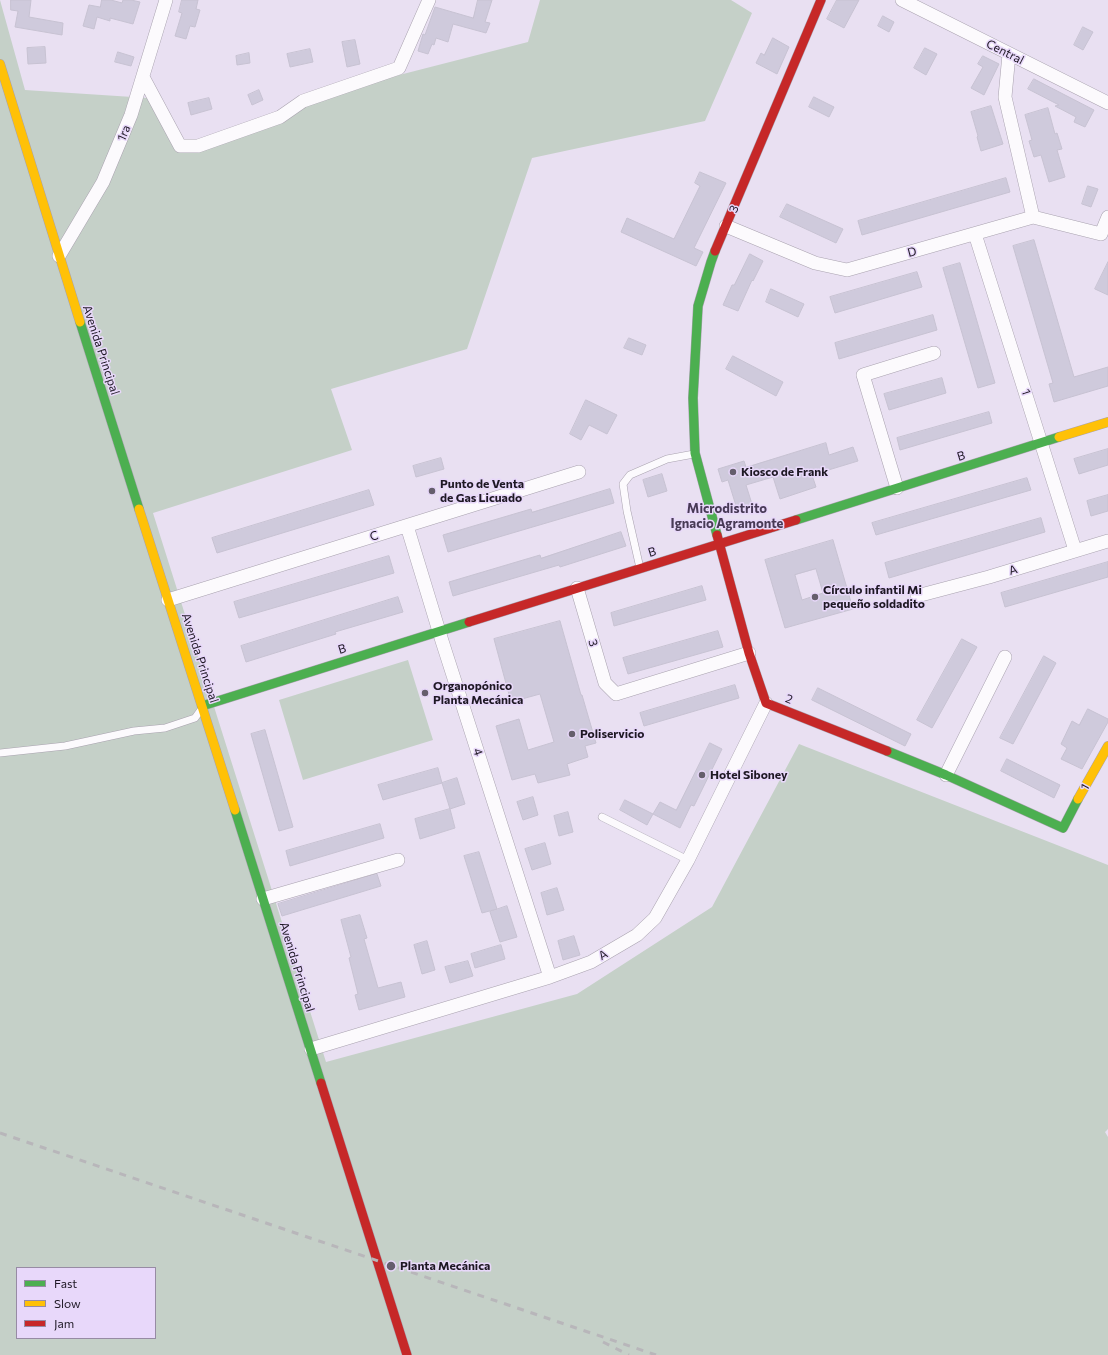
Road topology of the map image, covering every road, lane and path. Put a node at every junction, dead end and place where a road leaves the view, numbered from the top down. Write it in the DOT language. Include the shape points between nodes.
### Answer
graph roads {
  1 [pos="166,0"];
  2 [pos="429,0"];
  3 [pos="821,0"];
  4 [pos="902,0"];
  5 [pos="1009,54"];
  6 [pos="0,64"];
  7 [pos="143,77"];
  8 [pos="1108,104"];
  9 [pos="1033,217"];
  10 [pos="1108,217"];
  11 [pos="726,226"];
  12 [pos="975,234"];
  13 [pos="59,256"];
  14 [pos="934,353"];
  15 [pos="1108,422"];
  16 [pos="694,429"];
  17 [pos="1042,443"];
  18 [pos="695,453"];
  19 [pos="579,472"];
  20 [pos="897,488"];
  21 [pos="407,526"];
  22 [pos="1108,541"];
  23 [pos="719,544"];
  24 [pos="1075,550"];
  25 [pos="640,568"];
  26 [pos="577,588"];
  27 [pos="917,596"];
  28 [pos="168,600"];
  29 [pos="439,632"];
  30 [pos="749,653"];
  31 [pos="1005,657"];
  32 [pos="766,703"];
  33 [pos="202,706"];
  34 [pos="1108,746"];
  35 [pos="0,753"];
  36 [pos="946,775"];
  37 [pos="602,817"];
  38 [pos="1063,828"];
  39 [pos="398,860"];
  40 [pos="688,860"];
  41 [pos="263,899"];
  42 [pos="550,977"];
  43 [pos="311,1049"];
  44 [pos="407,1355"];
  1 -- 7 [label="street, 1ra"];
  2 -- 7 [label="street" via="399,68 302,101 280,117 198,146 180,146"];
  3 -- 11 [label="street, 3"];
  4 -- 5 [label="street, Central"];
  5 -- 8 [label="street, Central"];
  5 -- 9 [label="street" via="1004,97"];
  6 -- 13 [label="street, Avenida Principal"];
  7 -- 13 [label="street, 1ra" via="131,115 103,182"];
  9 -- 10 [label="street" via="1101,234"];
  9 -- 12 [label="street, D"];
  11 -- 12 [label="street, D" via="815,263 847,270"];
  11 -- 16 [label="street, 3" via="711,262 698,306 693,398"];
  12 -- 17 [label="street, 1"];
  13 -- 28 [label="street, Avenida Principal"];
  14 -- 20 [label="street" via="863,375"];
  15 -- 17 [label="street, B"];
  16 -- 18 [label="street, 2"];
  17 -- 20 [label="street, B"];
  17 -- 24 [label="street, 1"];
  18 -- 23 [label="street, 2"];
  18 -- 25 [label="lane" via="667,459 630,475 623,484"];
  19 -- 21 [label="street, C"];
  20 -- 23 [label="street, B"];
  21 -- 28 [label="street, C"];
  21 -- 29 [label="street, 4"];
  22 -- 24 [label="street, A"];
  23 -- 25 [label="street, B"];
  23 -- 30 [label="street, 2"];
  24 -- 27 [label="street, A"];
  25 -- 26 [label="street, B"];
  26 -- 29 [label="street, B"];
  26 -- 30 [label="street, 3" via="605,683 616,694"];
  28 -- 33 [label="street, Avenida Principal"];
  29 -- 33 [label="street, B"];
  29 -- 42 [label="street, 4"];
  30 -- 32 [label="street, 2"];
  31 -- 36 [label="street"];
  32 -- 36 [label="street, 2"];
  32 -- 40 [label="street, A"];
  33 -- 35 [label="lane" via="195,718 165,728 134,731 65,746"];
  33 -- 41 [label="street, Avenida Principal"];
  34 -- 38 [label="street, 1"];
  36 -- 38 [label="street, 2"];
  37 -- 40 [label="lane"];
  39 -- 41 [label="street"];
  40 -- 42 [label="street, A" via="656,918 637,935 591,962"];
  41 -- 43 [label="street, Avenida Principal"];
  42 -- 43 [label="street, A"];
  43 -- 44 [label="street, Avenida Principal"];
}
